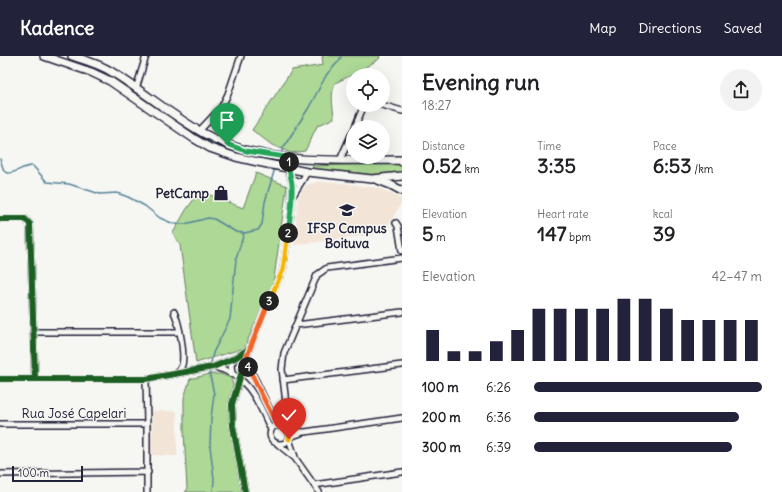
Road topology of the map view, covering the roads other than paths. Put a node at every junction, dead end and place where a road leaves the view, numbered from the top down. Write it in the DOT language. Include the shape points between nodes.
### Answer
graph roads {
  1 [pos="44,56"];
  2 [pos="72,56"];
  3 [pos="146,56"];
  4 [pos="241,56"];
  5 [pos="136,89"];
  6 [pos="390,108"];
  7 [pos="402,112"];
  8 [pos="200,130"];
  9 [pos="346,147"];
  10 [pos="289,157"];
  11 [pos="307,159"];
  12 [pos="340,160"];
  13 [pos="401,160"];
  14 [pos="286,168"];
  15 [pos="307,172"];
  16 [pos="402,176"];
  17 [pos="290,177"];
  18 [pos="372,179"];
  19 [pos="302,181"];
  20 [pos="402,191"];
  21 [pos="292,198"];
  22 [pos="0,219"];
  23 [pos="396,223"];
  24 [pos="402,251"];
  25 [pos="402,258"];
  26 [pos="174,312"];
  27 [pos="402,312"];
  28 [pos="296,325"];
  29 [pos="33,332"];
  30 [pos="180,332"];
  31 [pos="250,348"];
  32 [pos="235,358"];
  33 [pos="245,361"];
  34 [pos="402,365"];
  35 [pos="213,367"];
  36 [pos="177,373"];
  37 [pos="232,373"];
  38 [pos="239,378"];
  39 [pos="0,379"];
  40 [pos="35,379"];
  41 [pos="146,379"];
  42 [pos="283,380"];
  43 [pos="264,398"];
  44 [pos="258,402"];
  45 [pos="288,413"];
  46 [pos="402,418"];
  47 [pos="0,424"];
  48 [pos="147,424"];
  49 [pos="280,425"];
  50 [pos="271,430"];
  51 [pos="289,434"];
  52 [pos="279,444"];
  53 [pos="295,458"];
  54 [pos="148,472"];
  55 [pos="402,472"];
  56 [pos="0,474"];
  57 [pos="314,485"];
  58 [pos="147,492"];
  59 [pos="245,492"];
  60 [pos="319,492"];
  1 -- 14 [label="main road" via="110,81 210,148 247,160"];
  2 -- 5 [label="main road" via="110,71"];
  3 -- 5 [label="street"];
  4 -- 8 [label="street" via="221,108"];
  5 -- 8 [label="main road"];
  6 -- 7 [label="street"];
  8 -- 10 [label="main road" via="246,151"];
  9 -- 12 [label="street"];
  10 -- 11 [label="main road"];
  10 -- 14 [label="main road"];
  11 -- 12 [label="main road"];
  11 -- 15 [label="main road"];
  12 -- 13 [label="main road"];
  14 -- 15 [label="main road"];
  14 -- 17 [label="street"];
  15 -- 18 [label="main road"];
  15 -- 19 [label="street"];
  16 -- 18 [label="main road"];
  17 -- 19 [label="street" via="296,182"];
  17 -- 21 [label="street"];
  18 -- 20 [label="main road" via="388,183"];
  19 -- 21 [label="street"];
  21 -- 31 [label="street" via="283,270"];
  22 -- 29 [label="street" via="21,218 30,224"];
  23 -- 24 [label="street"];
  25 -- 28 [label="street" via="327,268 322,271 317,275"];
  26 -- 30 [label="street"];
  27 -- 28 [label="street"];
  28 -- 42 [label="street" via="284,353"];
  29 -- 30 [label="street"];
  29 -- 40 [label="street"];
  30 -- 36 [label="street" via="182,365"];
  31 -- 32 [label="street"];
  31 -- 33 [label="street"];
  32 -- 33 [label="street"];
  32 -- 35 [label="street"];
  32 -- 37 [label="street" via="231,365"];
  33 -- 38 [label="street"];
  33 -- 43 [label="street"];
  34 -- 42 [label="street"];
  35 -- 36 [label="street"];
  35 -- 37 [label="street"];
  36 -- 41 [label="street"];
  37 -- 38 [label="street"];
  38 -- 44 [label="street"];
  38 -- 59 [label="street" via="232,414"];
  39 -- 40 [label="street"];
  40 -- 41 [label="street"];
  41 -- 48 [label="street"];
  42 -- 45 [label="street"];
  43 -- 44 [label="street"];
  43 -- 49 [label="street"];
  44 -- 50 [label="street"];
  45 -- 49 [label="street"];
  45 -- 51 [label="street"];
  46 -- 51 [label="street"];
  47 -- 48 [label="street, Rua José Capelari"];
  48 -- 54 [label="street"];
  49 -- 50 [label="street"];
  49 -- 51 [label="street"];
  50 -- 52 [label="street" via="271,439"];
  51 -- 52 [label="street" via="285,443"];
  51 -- 53 [label="street"];
  52 -- 53 [label="street"];
  53 -- 57 [label="street"];
  54 -- 56 [label="street"];
  54 -- 58 [label="street"];
  55 -- 57 [label="street"];
  57 -- 60 [label="street"];
}
